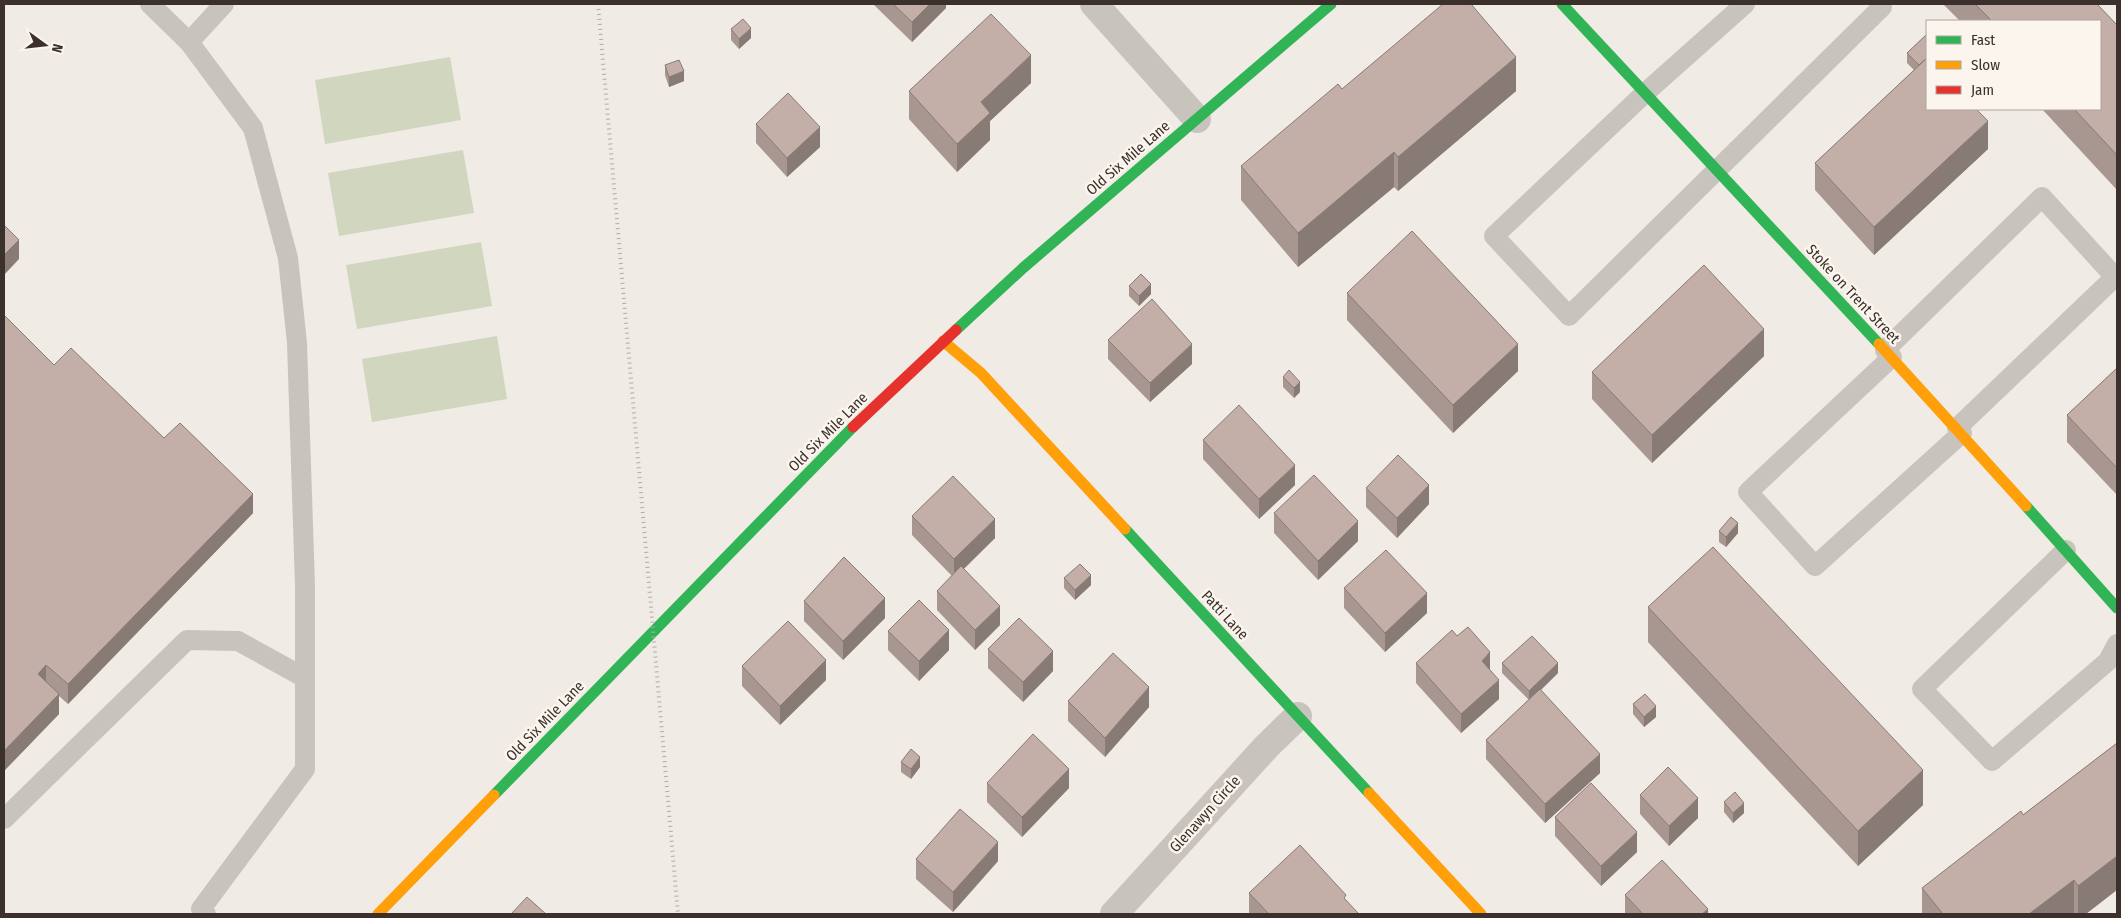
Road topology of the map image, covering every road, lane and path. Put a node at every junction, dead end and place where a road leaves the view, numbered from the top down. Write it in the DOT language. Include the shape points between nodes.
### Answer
graph roads {
  1 [pos="150,4"];
  2 [pos="224,4"];
  3 [pos="1094,4"];
  4 [pos="1331,4"];
  5 [pos="1562,4"];
  6 [pos="1745,4"];
  7 [pos="1879,4"];
  8 [pos="189,42"];
  9 [pos="1645,93"];
  10 [pos="1197,119"];
  11 [pos="1717,171"];
  12 [pos="943,341"];
  13 [pos="1888,354"];
  14 [pos="1960,430"];
  15 [pos="2066,550"];
  16 [pos="2117,608"];
  17 [pos="2117,644"];
  18 [pos="305,678"];
  19 [pos="1298,716"];
  20 [pos="4,819"];
  21 [pos="200,912"];
  22 [pos="378,914"];
  23 [pos="1114,914"];
  24 [pos="1481,914"];
  1 -- 8 [label="lane"];
  2 -- 8 [label="lane"];
  3 -- 10 [label="street"];
  4 -- 10 [label="street, Old Six Mile Lane"];
  5 -- 9 [label="street, Stoke on Trent Street"];
  6 -- 9 [label="lane"];
  7 -- 11 [label="lane" via="1882,7"];
  8 -- 18 [label="lane" via="253,128 288,258 297,343"];
  9 -- 11 [label="street, Stoke on Trent Street"];
  9 -- 11 [label="lane" via="1494,236 1569,316"];
  10 -- 12 [label="street, Old Six Mile Lane"];
  11 -- 13 [label="street, Stoke on Trent Street"];
  12 -- 19 [label="street, Patti Lane" via="981,373"];
  12 -- 22 [label="street, Old Six Mile Lane" via="868,411"];
  13 -- 14 [label="street, Stoke on Trent Street"];
  13 -- 14 [label="lane" via="1748,492 1815,566"];
  13 -- 14 [label="lane" via="2042,198 2115,277"];
  14 -- 15 [label="street, Stoke on Trent Street"];
  15 -- 16 [label="street, Stoke on Trent Street"];
  15 -- 17 [label="lane" via="1922,689 1992,761 2108,661"];
  18 -- 20 [label="lane" via="238,641 187,640"];
  18 -- 21 [label="lane" via="305,769"];
  19 -- 23 [label="street, Glenawyn Circle"];
  19 -- 24 [label="street, Patti Lane"];
}
